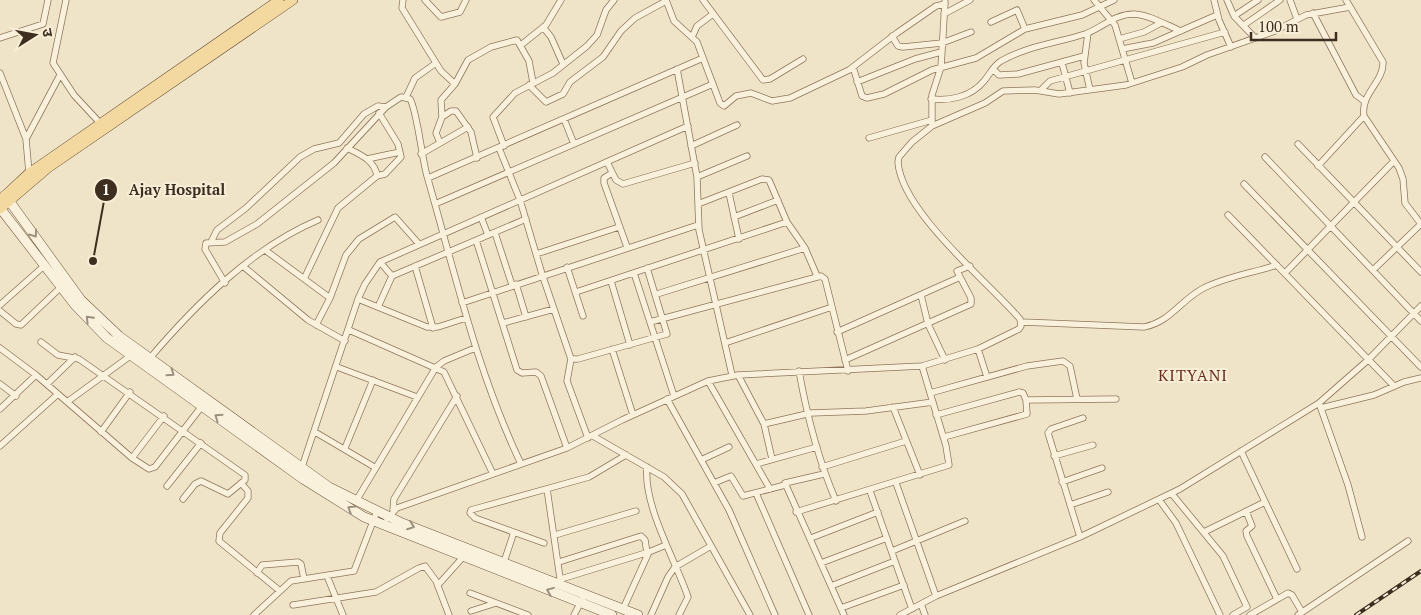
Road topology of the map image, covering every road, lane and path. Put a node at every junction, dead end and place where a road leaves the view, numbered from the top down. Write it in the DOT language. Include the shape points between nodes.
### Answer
graph roads {
  1 [pos="48,0"];
  2 [pos="66,0"];
  3 [pos="279,0"];
  4 [pos="293,0"];
  5 [pos="403,0"];
  6 [pos="425,0"];
  7 [pos="466,0"];
  8 [pos="561,0"];
  9 [pos="614,0"];
  10 [pos="666,0"];
  11 [pos="703,0"];
  12 [pos="970,0"];
  13 [pos="1094,0"];
  14 [pos="1114,0"];
  15 [pos="1214,0"];
  16 [pos="1228,0"];
  17 [pos="1258,0"];
  18 [pos="1280,0"];
  19 [pos="1290,0"];
  20 [pos="1346,0"];
  21 [pos="945,2"];
  22 [pos="1350,7"];
  23 [pos="1100,8"];
  24 [pos="1313,12"];
  25 [pos="713,14"];
  26 [pos="944,14"];
  27 [pos="1218,15"];
  28 [pos="1234,16"];
  29 [pos="1110,19"];
  30 [pos="1297,20"];
  31 [pos="991,22"];
  32 [pos="1161,23"];
  33 [pos="1244,25"];
  34 [pos="543,27"];
  35 [pos="1025,29"];
  36 [pos="1181,31"];
  37 [pos="971,32"];
  38 [pos="1225,32"];
  39 [pos="1088,33"];
  40 [pos="693,36"];
  41 [pos="892,36"];
  42 [pos="0,38"];
  43 [pos="1255,38"];
  44 [pos="1119,39"];
  45 [pos="942,42"];
  46 [pos="521,45"];
  47 [pos="1231,47"];
  48 [pos="1122,49"];
  49 [pos="941,52"];
  50 [pos="1084,56"];
  51 [pos="703,58"];
  52 [pos="804,59"];
  53 [pos="1125,60"];
  54 [pos="436,63"];
  55 [pos="1062,63"];
  56 [pos="563,64"];
  57 [pos="853,67"];
  58 [pos="941,67"];
  59 [pos="676,69"];
  60 [pos="992,70"];
  61 [pos="1086,72"];
  62 [pos="0,74"];
  63 [pos="60,76"];
  64 [pos="1066,77"];
  65 [pos="857,82"];
  66 [pos="1132,83"];
  67 [pos="455,84"];
  68 [pos="531,84"];
  69 [pos="713,84"];
  70 [pos="1041,90"];
  71 [pos="1090,90"];
  72 [pos="1070,93"];
  73 [pos="682,96"];
  74 [pos="406,97"];
  75 [pos="931,99"];
  76 [pos="1364,101"];
  77 [pos="386,107"];
  78 [pos="379,113"];
  79 [pos="1364,116"];
  80 [pos="442,117"];
  81 [pos="564,119"];
  82 [pos="100,123"];
  83 [pos="932,123"];
  84 [pos="738,124"];
  85 [pos="688,126"];
  86 [pos="468,127"];
  87 [pos="870,138"];
  88 [pos="26,139"];
  89 [pos="440,143"];
  90 [pos="574,144"];
  91 [pos="1298,144"];
  92 [pos="691,146"];
  93 [pos="501,147"];
  94 [pos="347,148"];
  95 [pos="400,152"];
  96 [pos="421,154"];
  97 [pos="747,156"];
  98 [pos="1265,157"];
  99 [pos="367,158"];
  100 [pos="477,158"];
  101 [pos="1394,161"];
  102 [pos="607,162"];
  103 [pos="695,163"];
  104 [pos="1318,166"];
  105 [pos="508,172"];
  106 [pos="29,173"];
  107 [pos="612,173"];
  108 [pos="378,176"];
  109 [pos="697,177"];
  110 [pos="428,178"];
  111 [pos="1244,184"];
  112 [pos="729,193"];
  113 [pos="5,199"];
  114 [pos="520,200"];
  115 [pos="778,200"];
  116 [pos="1353,203"];
  117 [pos="435,204"];
  118 [pos="698,204"];
  119 [pos="0,208"];
  120 [pos="1228,215"];
  121 [pos="734,216"];
  122 [pos="480,217"];
  123 [pos="318,220"];
  124 [pos="526,220"];
  125 [pos="787,222"];
  126 [pos="1421,224"];
  127 [pos="698,225"];
  128 [pos="1330,225"];
  129 [pos="619,227"];
  130 [pos="494,233"];
  131 [pos="442,234"];
  132 [pos="488,235"];
  133 [pos="738,238"];
  134 [pos="476,240"];
  135 [pos="211,242"];
  136 [pos="419,244"];
  137 [pos="627,247"];
  138 [pos="805,248"];
  139 [pos="1397,248"];
  140 [pos="1308,249"];
  141 [pos="265,250"];
  142 [pos="703,251"];
  143 [pos="447,252"];
  144 [pos="536,254"];
  145 [pos="380,262"];
  146 [pos="44,266"];
  147 [pos="415,266"];
  148 [pos="567,266"];
  149 [pos="970,266"];
  150 [pos="1277,266"];
  151 [pos="244,267"];
  152 [pos="647,268"];
  153 [pos="1373,270"];
  154 [pos="634,272"];
  155 [pos="1421,272"];
  156 [pos="1284,273"];
  157 [pos="542,274"];
  158 [pos="392,276"];
  159 [pos="818,276"];
  160 [pos="709,277"];
  161 [pos="958,278"];
  162 [pos="304,279"];
  163 [pos="611,281"];
  164 [pos="224,283"];
  165 [pos="514,284"];
  166 [pos="61,287"];
  167 [pos="493,292"];
  168 [pos="576,292"];
  169 [pos="656,294"];
  170 [pos="921,295"];
  171 [pos="330,298"];
  172 [pos="358,299"];
  173 [pos="462,303"];
  174 [pos="0,305"];
  175 [pos="716,306"];
  176 [pos="1421,306"];
  177 [pos="378,307"];
  178 [pos="832,308"];
  179 [pos="554,309"];
  180 [pos="0,311"];
  181 [pos="1414,314"];
  182 [pos="583,316"];
  183 [pos="526,317"];
  184 [pos="466,318"];
  185 [pos="664,318"];
  186 [pos="1421,320"];
  187 [pos="650,322"];
  188 [pos="1022,322"];
  189 [pos="503,323"];
  190 [pos="928,324"];
  191 [pos="316,325"];
  192 [pos="433,328"];
  193 [pos="349,330"];
  194 [pos="837,332"];
  195 [pos="1392,336"];
  196 [pos="656,339"];
  197 [pos="345,341"];
  198 [pos="41,342"];
  199 [pos="725,343"];
  200 [pos="630,345"];
  201 [pos="0,348"];
  202 [pos="475,348"];
  203 [pos="612,349"];
  204 [pos="978,350"];
  205 [pos="135,353"];
  206 [pos="75,357"];
  207 [pos="150,358"];
  208 [pos="571,359"];
  209 [pos="845,360"];
  210 [pos="945,360"];
  211 [pos="1368,360"];
  212 [pos="922,366"];
  213 [pos="337,367"];
  214 [pos="436,367"];
  215 [pos="1421,367"];
  216 [pos="799,371"];
  217 [pos="848,371"];
  218 [pos="36,375"];
  219 [pos="735,375"];
  220 [pos="104,376"];
  221 [pos="987,377"];
  222 [pos="1421,378"];
  223 [pos="373,380"];
  224 [pos="708,381"];
  225 [pos="0,384"];
  226 [pos="47,384"];
  227 [pos="1394,386"];
  228 [pos="130,392"];
  229 [pos="930,393"];
  230 [pos="58,394"];
  231 [pos="16,396"];
  232 [pos="457,396"];
  233 [pos="674,396"];
  234 [pos="417,397"];
  235 [pos="667,399"];
  236 [pos="1077,399"];
  237 [pos="1116,399"];
  238 [pos="1026,400"];
  239 [pos="67,402"];
  240 [pos="932,402"];
  241 [pos="1320,405"];
  242 [pos="202,406"];
  243 [pos="893,407"];
  244 [pos="0,409"];
  245 [pos="633,414"];
  246 [pos="806,414"];
  247 [pos="936,414"];
  248 [pos="164,416"];
  249 [pos="1083,418"];
  250 [pos="764,424"];
  251 [pos="184,430"];
  252 [pos="101,432"];
  253 [pos="315,432"];
  254 [pos="0,436"];
  255 [pos="590,437"];
  256 [pos="944,438"];
  257 [pos="7,440"];
  258 [pos="906,441"];
  259 [pos="201,443"];
  260 [pos="1093,445"];
  261 [pos="0,446"];
  262 [pos="817,446"];
  263 [pos="729,447"];
  264 [pos="345,448"];
  265 [pos="566,448"];
  266 [pos="1241,451"];
  267 [pos="626,455"];
  268 [pos="1054,456"];
  269 [pos="132,458"];
  270 [pos="772,459"];
  271 [pos="701,460"];
  272 [pos="521,464"];
  273 [pos="756,464"];
  274 [pos="302,467"];
  275 [pos="647,467"];
  276 [pos="822,467"];
  277 [pos="376,468"];
  278 [pos="1102,468"];
  279 [pos="493,474"];
  280 [pos="824,474"];
  281 [pos="920,475"];
  282 [pos="1062,482"];
  283 [pos="241,483"];
  284 [pos="714,483"];
  285 [pos="896,483"];
  286 [pos="785,485"];
  287 [pos="167,486"];
  288 [pos="547,489"];
  289 [pos="770,489"];
  290 [pos="870,490"];
  291 [pos="1108,492"];
  292 [pos="756,493"];
  293 [pos="1172,494"];
  294 [pos="183,499"];
  295 [pos="356,501"];
  296 [pos="836,501"];
  297 [pos="1160,501"];
  298 [pos="1265,502"];
  299 [pos="1070,505"];
  300 [pos="378,511"];
  301 [pos="636,511"];
  302 [pos="1246,511"];
  303 [pos="796,512"];
  304 [pos="878,512"];
  305 [pos="391,513"];
  306 [pos="372,521"];
  307 [pos="965,521"];
  308 [pos="384,526"];
  309 [pos="514,532"];
  310 [pos="1204,532"];
  311 [pos="555,535"];
  312 [pos="1080,537"];
  313 [pos="1362,537"];
  314 [pos="811,538"];
  315 [pos="887,538"];
  316 [pos="1408,541"];
  317 [pos="544,542"];
  318 [pos="917,542"];
  319 [pos="666,545"];
  320 [pos="711,546"];
  321 [pos="648,552"];
  322 [pos="892,552"];
  323 [pos="464,556"];
  324 [pos="895,560"];
  325 [pos="504,562"];
  326 [pos="560,562"];
  327 [pos="821,563"];
  328 [pos="675,567"];
  329 [pos="1296,569"];
  330 [pos="257,573"];
  331 [pos="327,576"];
  332 [pos="304,579"];
  333 [pos="561,582"];
  334 [pos="904,585"];
  335 [pos="438,586"];
  336 [pos="831,586"];
  337 [pos="280,591"];
  338 [pos="470,593"];
  339 [pos="585,594"];
  340 [pos="936,596"];
  341 [pos="336,599"];
  342 [pos="1276,599"];
  343 [pos="496,603"];
  344 [pos="580,603"];
  345 [pos="921,604"];
  346 [pos="293,605"];
  347 [pos="841,608"];
  348 [pos="623,609"];
  349 [pos="912,609"];
  350 [pos="471,611"];
  351 [pos="1300,614"];
  352 [pos="254,615"];
  353 [pos="343,615"];
  354 [pos="449,615"];
  355 [pos="528,615"];
  356 [pos="574,615"];
  357 [pos="612,615"];
  358 [pos="638,615"];
  359 [pos="651,615"];
  360 [pos="679,615"];
  361 [pos="750,615"];
  362 [pos="775,615"];
  363 [pos="809,615"];
  364 [pos="844,615"];
  365 [pos="900,615"];
  366 [pos="925,615"];
  367 [pos="1220,615"];
  368 [pos="1233,615"];
  369 [pos="1250,615"];
  1 -- 42 [label="street" via="43,24"];
  2 -- 63 [label="street" via="53,59"];
  3 -- 82 [label="main road"];
  4 -- 113 [label="main road"];
  5 -- 54 [label="street" via="402,8"];
  6 -- 7 [label="street" via="441,17 460,12"];
  8 -- 34 [label="street"];
  9 -- 56 [label="street" via="606,10 597,35"];
  10 -- 40 [label="street" via="674,21"];
  10 -- 68 [label="street" via="635,18 621,31 603,57 570,82 564,94 546,102"];
  11 -- 25 [label="street"];
  12 -- 26 [label="street"];
  13 -- 23 [label="street"];
  14 -- 23 [label="street"];
  15 -- 27 [label="street"];
  16 -- 28 [label="street"];
  17 -- 28 [label="street"];
  18 -- 33 [label="street"];
  19 -- 30 [label="street"];
  20 -- 22 [label="street"];
  21 -- 26 [label="street"];
  21 -- 41 [label="street"];
  22 -- 24 [label="street"];
  22 -- 76 [label="street" via="1383,62 1381,72"];
  23 -- 29 [label="street"];
  23 -- 35 [label="street"];
  24 -- 30 [label="street"];
  24 -- 76 [label="street" via="1356,95"];
  25 -- 40 [label="street" via="697,26"];
  25 -- 52 [label="street" via="763,80"];
  26 -- 45 [label="street"];
  27 -- 36 [label="street"];
  27 -- 38 [label="street"];
  28 -- 33 [label="street"];
  29 -- 32 [label="street" via="1136,14"];
  29 -- 39 [label="street"];
  29 -- 44 [label="street"];
  30 -- 43 [label="street"];
  31 -- 35 [label="street" via="1018,10"];
  32 -- 36 [label="street"];
  32 -- 44 [label="street"];
  33 -- 43 [label="street"];
  34 -- 46 [label="street"];
  34 -- 56 [label="street"];
  35 -- 58 [label="street" via="976,58"];
  36 -- 48 [label="street" via="1151,44"];
  37 -- 45 [label="street"];
  38 -- 47 [label="street"];
  38 -- 53 [label="street"];
  39 -- 50 [label="street"];
  39 -- 60 [label="street" via="1023,51"];
  40 -- 51 [label="street"];
  41 -- 45 [label="street" via="900,48"];
  41 -- 57 [label="street"];
  43 -- 47 [label="street"];
  44 -- 48 [label="street"];
  45 -- 49 [label="street"];
  46 -- 67 [label="street" via="514,40 487,49 466,64"];
  46 -- 68 [label="street" via="529,60"];
  47 -- 66 [label="street"];
  48 -- 53 [label="street"];
  49 -- 58 [label="street"];
  49 -- 65 [label="street"];
  50 -- 55 [label="street"];
  50 -- 61 [label="street"];
  51 -- 59 [label="street"];
  51 -- 69 [label="street"];
  53 -- 61 [label="street"];
  53 -- 66 [label="street"];
  54 -- 67 [label="street"];
  54 -- 74 [label="street" via="415,78"];
  55 -- 60 [label="street" via="1002,76"];
  55 -- 64 [label="street"];
  56 -- 68 [label="street"];
  57 -- 65 [label="street"];
  57 -- 69 [label="street" via="790,98 772,101 751,93 736,96 722,105"];
  58 -- 65 [label="street" via="893,90 867,98 860,94"];
  58 -- 75 [label="street"];
  59 -- 73 [label="street"];
  59 -- 81 [label="street"];
  60 -- 75 [label="street" via="968,93 948,100"];
  61 -- 64 [label="street"];
  61 -- 71 [label="street"];
  62 -- 88 [label="street"];
  63 -- 82 [label="street" via="76,99"];
  63 -- 88 [label="street"];
  64 -- 70 [label="street" via="1050,81"];
  64 -- 72 [label="street"];
  66 -- 71 [label="street"];
  67 -- 80 [label="street" via="440,100"];
  68 -- 93 [label="street" via="512,96 493,117"];
  69 -- 73 [label="street"];
  70 -- 72 [label="street"];
  70 -- 83 [label="street" via="1003,91 985,103"];
  71 -- 72 [label="street"];
  73 -- 85 [label="street"];
  73 -- 90 [label="street"];
  74 -- 77 [label="street" via="401,96"];
  74 -- 96 [label="street" via="413,104"];
  75 -- 83 [label="street"];
  76 -- 79 [label="street"];
  77 -- 78 [label="street"];
  77 -- 135 [label="street" via="378,106 364,114 339,143 314,149 300,157 246,208 217,230"];
  78 -- 94 [label="street"];
  78 -- 95 [label="street"];
  79 -- 101 [label="street"];
  79 -- 104 [label="street"];
  80 -- 86 [label="street" via="456,111"];
  80 -- 89 [label="street" via="436,129"];
  81 -- 90 [label="street"];
  81 -- 93 [label="street"];
  82 -- 106 [label="main road"];
  83 -- 87 [label="street"];
  83 -- 149 [label="street" via="899,157 898,166 924,217"];
  84 -- 92 [label="street"];
  85 -- 92 [label="street"];
  85 -- 102 [label="street"];
  86 -- 89 [label="street"];
  86 -- 100 [label="street"];
  88 -- 106 [label="street"];
  89 -- 96 [label="street"];
  90 -- 105 [label="street"];
  91 -- 104 [label="street"];
  92 -- 103 [label="street"];
  93 -- 100 [label="street"];
  93 -- 105 [label="street"];
  94 -- 99 [label="street"];
  94 -- 135 [label="street" via="334,163 254,227 225,242"];
  95 -- 99 [label="street"];
  95 -- 108 [label="street" via="400,160"];
  96 -- 110 [label="street"];
  97 -- 109 [label="street"];
  98 -- 128 [label="street"];
  99 -- 108 [label="street"];
  100 -- 110 [label="street"];
  101 -- 116 [label="street"];
  101 -- 126 [label="street" via="1402,174 1406,203"];
  102 -- 107 [label="street"];
  102 -- 114 [label="street"];
  103 -- 107 [label="street" via="623,184 618,183"];
  103 -- 109 [label="street"];
  104 -- 116 [label="street"];
  105 -- 114 [label="street"];
  105 -- 117 [label="street"];
  106 -- 113 [label="main road"];
  107 -- 129 [label="street" via="603,180"];
  108 -- 162 [label="street" via="338,208"];
  109 -- 118 [label="street"];
  110 -- 117 [label="street"];
  111 -- 140 [label="street"];
  112 -- 115 [label="street" via="766,179"];
  112 -- 118 [label="street"];
  112 -- 121 [label="street"];
  113 -- 119 [label="main road"];
  113 -- 205 [label="main road, one-way" via="81,300"];
  114 -- 122 [label="street"];
  114 -- 124 [label="street"];
  115 -- 121 [label="street"];
  115 -- 125 [label="street"];
  116 -- 128 [label="street"];
  116 -- 139 [label="street"];
  117 -- 131 [label="street"];
  118 -- 127 [label="street"];
  119 -- 146 [label="main road"];
  120 -- 150 [label="street"];
  121 -- 133 [label="street"];
  122 -- 131 [label="street"];
  122 -- 132 [label="street"];
  123 -- 141 [label="street" via="287,233"];
  124 -- 130 [label="street"];
  124 -- 144 [label="street"];
  125 -- 133 [label="street"];
  125 -- 138 [label="street"];
  126 -- 139 [label="street"];
  127 -- 137 [label="street"];
  127 -- 142 [label="street"];
  128 -- 140 [label="street"];
  128 -- 153 [label="street"];
  129 -- 137 [label="street"];
  129 -- 144 [label="street"];
  130 -- 132 [label="street"];
  130 -- 165 [label="street"];
  131 -- 136 [label="street"];
  131 -- 143 [label="street"];
  132 -- 134 [label="street"];
  133 -- 142 [label="street"];
  134 -- 143 [label="street"];
  134 -- 167 [label="street"];
  135 -- 164 [label="street" via="204,249"];
  136 -- 145 [label="street"];
  136 -- 171 [label="street" via="398,218 391,218 359,239 346,255"];
  137 -- 148 [label="street"];
  138 -- 159 [label="street"];
  138 -- 160 [label="street"];
  139 -- 153 [label="street"];
  139 -- 155 [label="street"];
  140 -- 156 [label="street"];
  140 -- 195 [label="street"];
  141 -- 151 [label="street"];
  141 -- 162 [label="street"];
  142 -- 152 [label="street"];
  142 -- 160 [label="street"];
  143 -- 147 [label="street"];
  143 -- 173 [label="street"];
  144 -- 157 [label="street"];
  145 -- 158 [label="street"];
  145 -- 172 [label="street"];
  146 -- 166 [label="main road"];
  146 -- 174 [label="street"];
  147 -- 158 [label="street"];
  147 -- 192 [label="street"];
  148 -- 157 [label="street"];
  148 -- 168 [label="street"];
  149 -- 161 [label="street" via="958,269"];
  149 -- 188 [label="street"];
  150 -- 156 [label="street"];
  150 -- 188 [label="street" via="1203,289 1153,326"];
  151 -- 164 [label="street"];
  151 -- 191 [label="street"];
  152 -- 154 [label="street"];
  152 -- 169 [label="street"];
  153 -- 181 [label="street"];
  154 -- 163 [label="street"];
  154 -- 187 [label="street"];
  156 -- 211 [label="street"];
  157 -- 165 [label="street"];
  157 -- 179 [label="street"];
  158 -- 177 [label="street"];
  159 -- 175 [label="street"];
  159 -- 178 [label="street" via="825,279"];
  160 -- 169 [label="street"];
  160 -- 175 [label="street"];
  161 -- 170 [label="street"];
  161 -- 190 [label="street" via="971,298 971,304"];
  162 -- 171 [label="street"];
  163 -- 168 [label="street"];
  163 -- 200 [label="street"];
  164 -- 207 [label="street" via="179,325"];
  165 -- 167 [label="street"];
  165 -- 183 [label="street"];
  166 -- 180 [label="street" via="21,325"];
  205 -- 166 [label="main road, one-way" via="108,338"];
  167 -- 173 [label="street"];
  167 -- 189 [label="street"];
  168 -- 182 [label="street"];
  169 -- 185 [label="street"];
  170 -- 190 [label="street"];
  170 -- 194 [label="street"];
  171 -- 191 [label="street"];
  172 -- 177 [label="street"];
  172 -- 193 [label="street"];
  173 -- 184 [label="street"];
  175 -- 185 [label="street"];
  175 -- 199 [label="street"];
  176 -- 181 [label="street"];
  177 -- 192 [label="street"];
  178 -- 194 [label="street"];
  178 -- 199 [label="street"];
  179 -- 183 [label="street"];
  179 -- 208 [label="street"];
  181 -- 186 [label="street"];
  181 -- 195 [label="street"];
  183 -- 189 [label="street"];
  184 -- 192 [label="street"];
  184 -- 202 [label="street"];
  185 -- 187 [label="street"];
  185 -- 196 [label="street" via="667,334"];
  187 -- 196 [label="street"];
  188 -- 204 [label="street" via="1019,329"];
  189 -- 265 [label="street" via="517,370 536,372 541,376"];
  190 -- 209 [label="street"];
  190 -- 210 [label="street"];
  191 -- 197 [label="street"];
  193 -- 197 [label="street"];
  193 -- 214 [label="street"];
  194 -- 209 [label="street"];
  195 -- 211 [label="street"];
  195 -- 215 [label="street"];
  196 -- 200 [label="street"];
  196 -- 233 [label="street"];
  197 -- 213 [label="street"];
  198 -- 206 [label="street" via="58,355"];
  199 -- 219 [label="street"];
  200 -- 203 [label="street"];
  201 -- 218 [label="street"];
  202 -- 214 [label="street"];
  202 -- 272 [label="street" via="502,423"];
  203 -- 208 [label="street"];
  203 -- 245 [label="street"];
  204 -- 210 [label="street"];
  204 -- 221 [label="street"];
  205 -- 207 [label="main road"];
  205 -- 220 [label="street"];
  205 -- 242 [label="main road"];
  206 -- 220 [label="street"];
  206 -- 226 [label="street"];
  207 -- 274 [label="main road, one-way"];
  208 -- 255 [label="street" via="567,381"];
  209 -- 217 [label="street"];
  210 -- 212 [label="street"];
  211 -- 227 [label="street"];
  211 -- 241 [label="street"];
  212 -- 217 [label="street"];
  212 -- 229 [label="street"];
  213 -- 223 [label="street"];
  213 -- 253 [label="street"];
  214 -- 232 [label="street" via="446,375"];
  214 -- 234 [label="street"];
  216 -- 217 [label="street"];
  216 -- 219 [label="street"];
  216 -- 246 [label="street"];
  218 -- 226 [label="street"];
  218 -- 231 [label="street"];
  219 -- 224 [label="street"];
  219 -- 250 [label="street"];
  220 -- 228 [label="street"];
  220 -- 239 [label="street"];
  221 -- 229 [label="street"];
  221 -- 236 [label="street" via="1027,366 1066,362"];
  222 -- 227 [label="street"];
  223 -- 234 [label="street"];
  223 -- 264 [label="street"];
  224 -- 233 [label="street"];
  224 -- 273 [label="street"];
  225 -- 231 [label="street"];
  226 -- 230 [label="street"];
  227 -- 241 [label="street" via="1374,395"];
  228 -- 248 [label="street"];
  228 -- 252 [label="street"];
  229 -- 240 [label="street"];
  230 -- 239 [label="street"];
  230 -- 257 [label="street"];
  231 -- 244 [label="street"];
  232 -- 279 [label="street"];
  232 -- 305 [label="street" via="394,499"];
  233 -- 235 [label="street"];
  234 -- 277 [label="street"];
  235 -- 245 [label="street"];
  235 -- 271 [label="street"];
  236 -- 237 [label="street"];
  236 -- 238 [label="street"];
  238 -- 247 [label="street" via="1019,392"];
  238 -- 256 [label="street" via="1027,414"];
  239 -- 252 [label="street"];
  240 -- 243 [label="street"];
  240 -- 247 [label="street"];
  241 -- 266 [label="street"];
  241 -- 313 [label="street"];
  242 -- 251 [label="street"];
  306 -- 242 [label="main road, one-way" via="303,479"];
  243 -- 246 [label="street"];
  243 -- 258 [label="street"];
  245 -- 255 [label="street"];
  246 -- 250 [label="street"];
  246 -- 262 [label="street"];
  247 -- 256 [label="street"];
  248 -- 251 [label="street"];
  248 -- 269 [label="street"];
  249 -- 268 [label="street" via="1049,431"];
  250 -- 270 [label="street"];
  251 -- 259 [label="street"];
  251 -- 269 [label="street" via="152,468 146,468"];
  252 -- 269 [label="street"];
  253 -- 264 [label="street"];
  253 -- 274 [label="street"];
  254 -- 257 [label="street"];
  255 -- 265 [label="street"];
  255 -- 267 [label="street"];
  256 -- 281 [label="street" via="949,465"];
  257 -- 261 [label="street"];
  258 -- 276 [label="street"];
  258 -- 281 [label="street"];
  259 -- 283 [label="street" via="243,472 245,477"];
  259 -- 287 [label="street"];
  260 -- 268 [label="street"];
  262 -- 270 [label="street"];
  262 -- 276 [label="street"];
  263 -- 271 [label="street"];
  264 -- 277 [label="street"];
  265 -- 272 [label="street"];
  266 -- 293 [label="street"];
  266 -- 298 [label="street"];
  267 -- 275 [label="street"];
  267 -- 288 [label="street" via="595,475"];
  268 -- 282 [label="street"];
  270 -- 273 [label="street"];
  271 -- 284 [label="street"];
  272 -- 279 [label="street"];
  273 -- 289 [label="street"];
  274 -- 295 [label="main road" via="329,487"];
  275 -- 319 [label="street" via="646,481"];
  275 -- 320 [label="street" via="682,494"];
  276 -- 280 [label="street"];
  277 -- 295 [label="street"];
  278 -- 282 [label="street"];
  279 -- 305 [label="street"];
  280 -- 286 [label="street" via="787,481"];
  280 -- 296 [label="street"];
  281 -- 285 [label="street"];
  282 -- 299 [label="street"];
  283 -- 294 [label="street" via="226,494 205,481 198,481"];
  283 -- 330 [label="street" via="248,491 248,498 218,537"];
  284 -- 292 [label="street" via="731,476 741,495"];
  284 -- 362 [label="street"];
  285 -- 290 [label="street"];
  285 -- 318 [label="street"];
  286 -- 289 [label="street"];
  286 -- 303 [label="street"];
  288 -- 309 [label="street" via="471,510 475,518"];
  288 -- 311 [label="street"];
  289 -- 292 [label="street"];
  290 -- 296 [label="street"];
  290 -- 304 [label="street"];
  291 -- 299 [label="street"];
  292 -- 363 [label="street"];
  293 -- 297 [label="street"];
  293 -- 310 [label="street"];
  295 -- 300 [label="main road"];
  296 -- 303 [label="street"];
  297 -- 312 [label="street"];
  297 -- 367 [label="street" via="1176,523"];
  298 -- 302 [label="street"];
  298 -- 329 [label="street"];
  299 -- 312 [label="street"];
  300 -- 305 [label="main road"];
  300 -- 306 [label="street"];
  301 -- 311 [label="street"];
  302 -- 310 [label="street"];
  302 -- 342 [label="street" via="1252,526 1246,532 1247,536"];
  303 -- 314 [label="street"];
  304 -- 314 [label="street"];
  304 -- 315 [label="street"];
  305 -- 308 [label="street"];
  305 -- 325 [label="main road, one-way"];
  306 -- 308 [label="main road"];
  306 -- 331 [label="street" via="356,568 351,572"];
  307 -- 318 [label="street"];
  308 -- 323 [label="main road"];
  309 -- 317 [label="street"];
  309 -- 325 [label="street"];
  310 -- 368 [label="street" via="1223,556 1247,605 1246,609"];
  311 -- 326 [label="street"];
  312 -- 340 [label="street"];
  314 -- 327 [label="street"];
  315 -- 322 [label="street"];
  315 -- 327 [label="street"];
  316 -- 351 [label="street"];
  318 -- 322 [label="street"];
  318 -- 340 [label="street"];
  319 -- 321 [label="street"];
  319 -- 328 [label="street"];
  320 -- 328 [label="street"];
  320 -- 361 [label="street"];
  321 -- 326 [label="street" via="641,536"];
  321 -- 333 [label="street"];
  321 -- 348 [label="street"];
  322 -- 324 [label="street"];
  323 -- 335 [label="street"];
  344 -- 323 [label="main road, one-way"];
  324 -- 334 [label="street"];
  324 -- 336 [label="street"];
  325 -- 333 [label="main road"];
  326 -- 333 [label="street"];
  327 -- 336 [label="street"];
  328 -- 359 [label="street"];
  328 -- 360 [label="street" via="688,597"];
  330 -- 332 [label="street" via="262,565 298,562 302,564"];
  330 -- 337 [label="street"];
  331 -- 332 [label="street"];
  331 -- 341 [label="street"];
  332 -- 337 [label="street" via="291,581"];
  333 -- 339 [label="main road"];
  334 -- 347 [label="street"];
  334 -- 349 [label="street"];
  335 -- 341 [label="street" via="428,568 422,566 376,592"];
  335 -- 354 [label="street"];
  336 -- 347 [label="street"];
  337 -- 352 [label="street"];
  338 -- 343 [label="street"];
  339 -- 344 [label="street"];
  339 -- 348 [label="main road"];
  340 -- 345 [label="street"];
  341 -- 346 [label="street"];
  341 -- 353 [label="street"];
  342 -- 351 [label="street" via="1290,594"];
  342 -- 369 [label="street"];
  343 -- 350 [label="street"];
  343 -- 355 [label="street"];
  344 -- 356 [label="street"];
  344 -- 357 [label="main road"];
  345 -- 349 [label="street"];
  345 -- 366 [label="street"];
  347 -- 364 [label="street"];
  348 -- 358 [label="main road"];
  349 -- 365 [label="street"];
}
